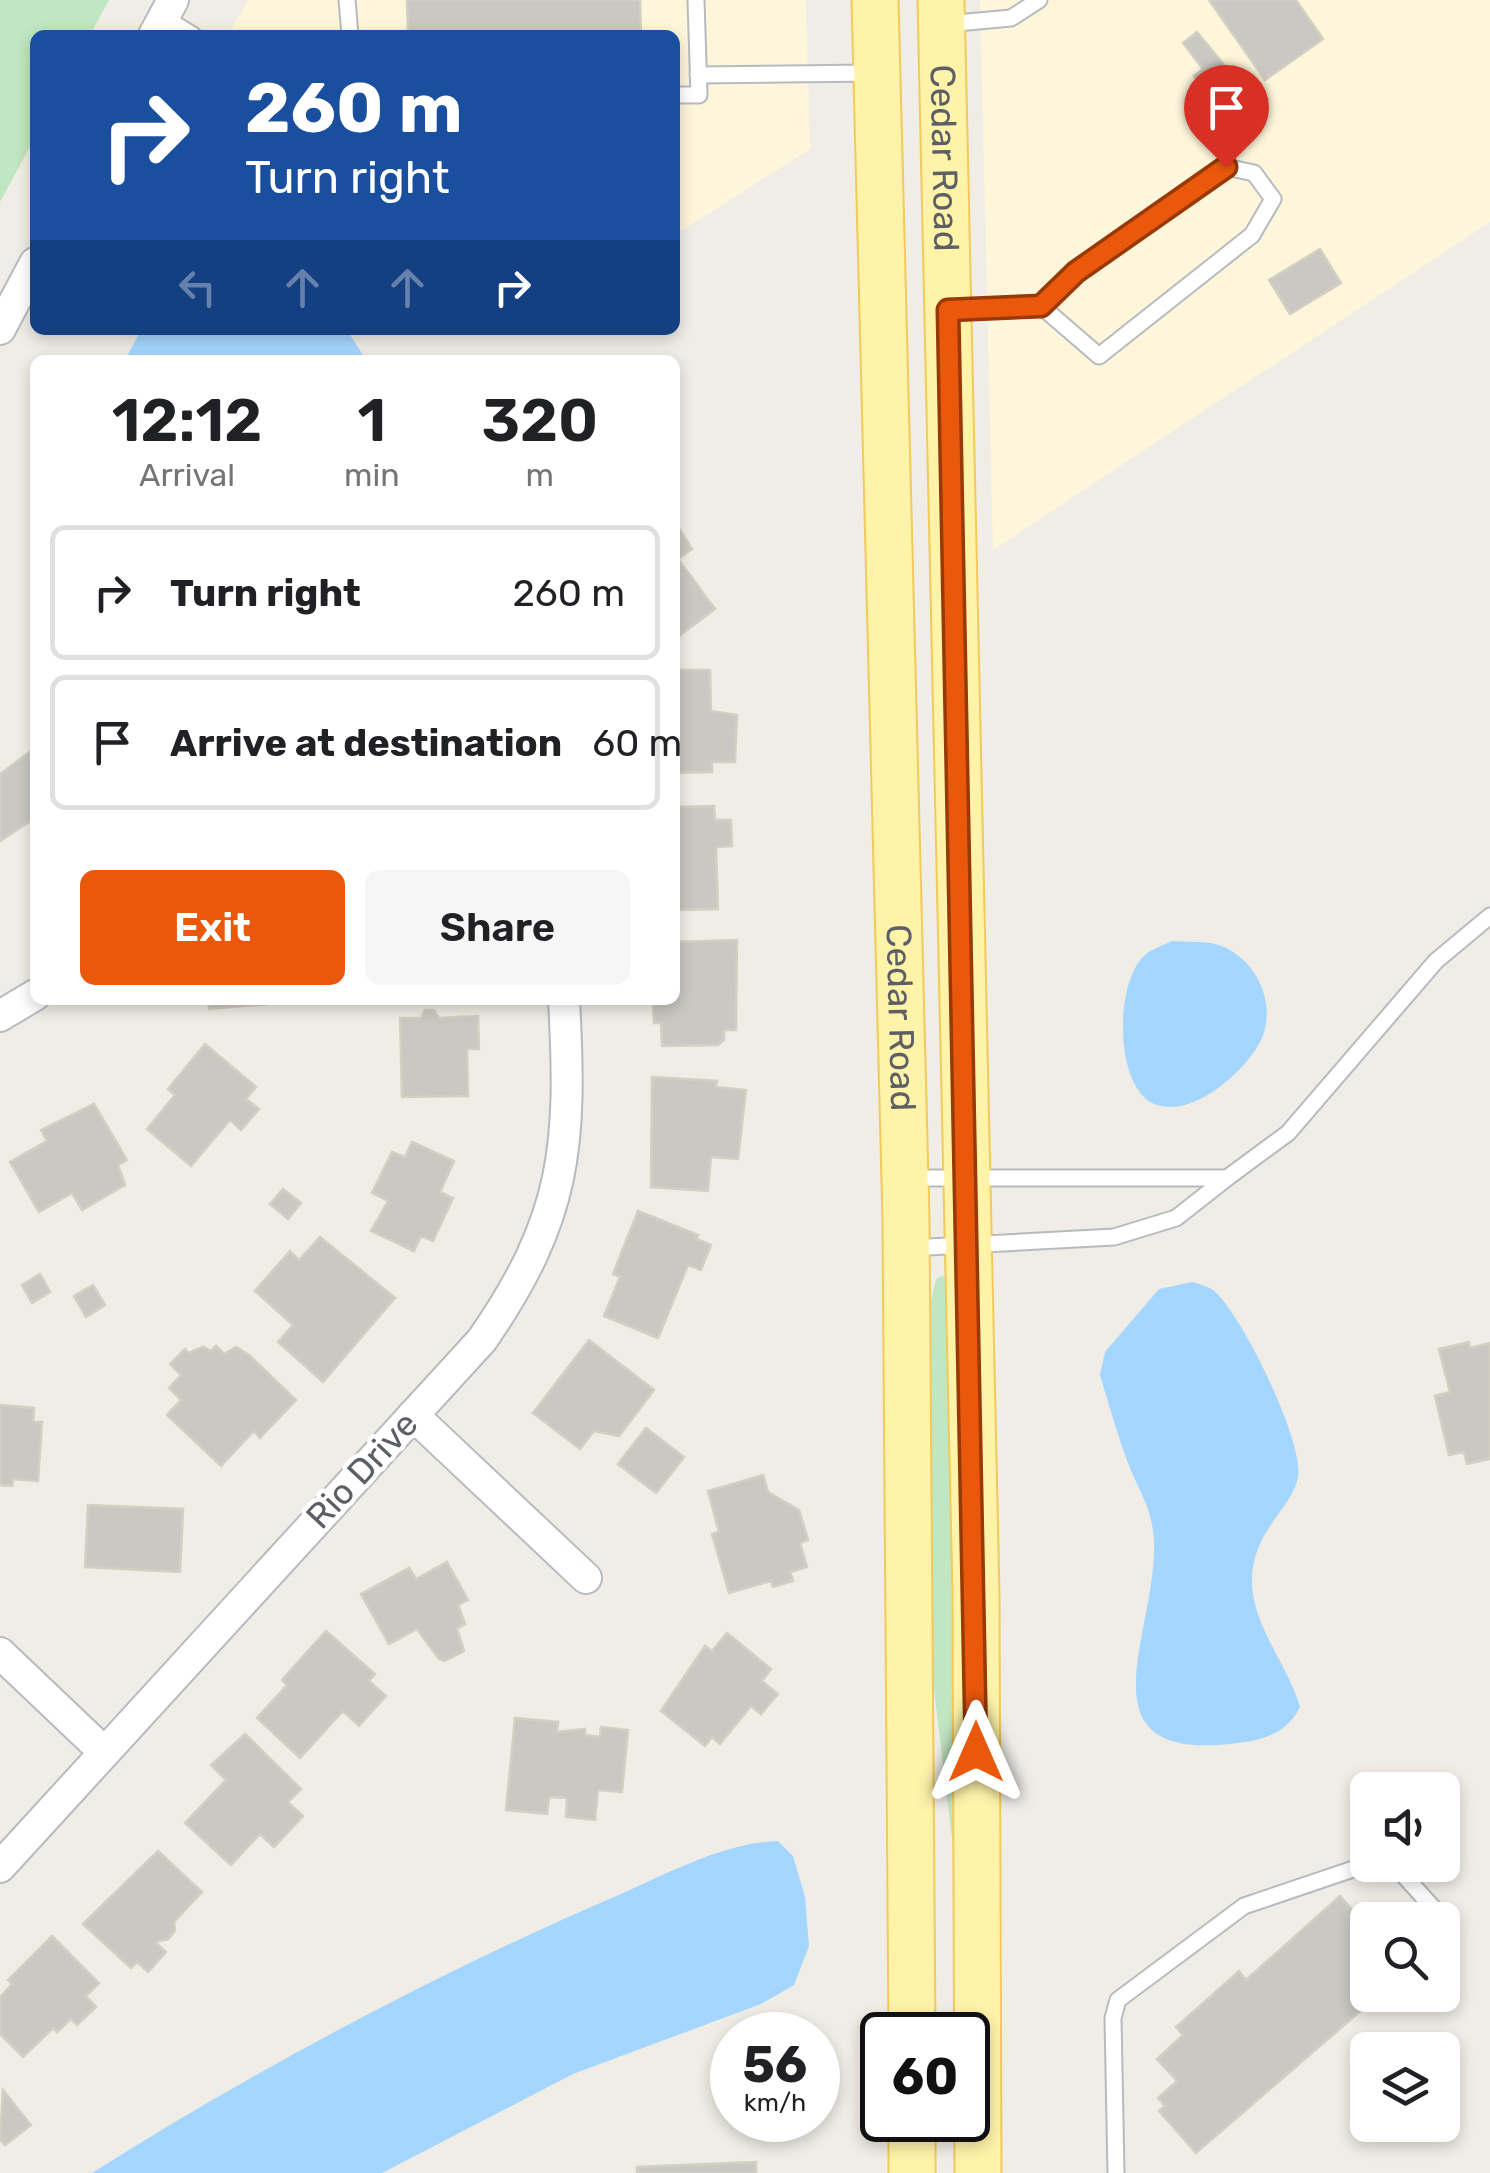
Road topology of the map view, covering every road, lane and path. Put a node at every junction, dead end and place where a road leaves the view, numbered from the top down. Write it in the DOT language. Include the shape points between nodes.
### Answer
graph roads {
  1 [pos="347,0"];
  2 [pos="696,0"];
  3 [pos="875,0"];
  4 [pos="1040,0"];
  5 [pos="942,12"];
  6 [pos="164,17"];
  7 [pos="186,30"];
  8 [pos="350,30"];
  9 [pos="876,73"];
  10 [pos="698,75"];
  11 [pos="680,95"];
  12 [pos="30,272"];
  13 [pos="1041,306"];
  14 [pos="948,310"];
  15 [pos="0,329"];
  16 [pos="1490,916"];
  17 [pos="30,998"];
  18 [pos="564,1005"];
  19 [pos="0,1016"];
  20 [pos="967,1176"];
  21 [pos="905,1178"];
  22 [pos="1227,1178"];
  23 [pos="968,1246"];
  24 [pos="906,1248"];
  25 [pos="413,1415"];
  26 [pos="586,1578"];
  27 [pos="0,1653"];
  28 [pos="103,1751"];
  29 [pos="0,1867"];
  30 [pos="1350,1870"];
  31 [pos="1409,1882"];
  32 [pos="1427,1902"];
  33 [pos="912,2012"];
  34 [pos="912,2142"];
  35 [pos="912,2173"];
  36 [pos="978,2173"];
  37 [pos="1116,2173"];
  1 -- 8 [label="lane"];
  2 -- 10 [label="lane"];
  3 -- 9 [label="main road, Cedar Road"];
  4 -- 5 [label="lane" via="1011,18"];
  5 -- 14 [label="main road, Cedar Road"];
  6 -- 7 [label="lane"];
  9 -- 10 [label="lane"];
  9 -- 21 [label="main road, Cedar Road"];
  10 -- 11 [label="lane" via="699,94"];
  12 -- 15 [label="street"];
  13 -- 13 [label="lane" via="1076,272 1226,167 1254,173 1273,199 1252,235 1099,356"];
  13 -- 14 [label="lane"];
  14 -- 20 [label="main road, Cedar Road"];
  16 -- 22 [label="lane" via="1436,961 1288,1133"];
  17 -- 19 [label="street"];
  18 -- 25 [label="street, Rio Drive" via="565,1154 546,1229 518,1288 482,1340"];
  20 -- 21 [label="lane"];
  20 -- 22 [label="lane"];
  20 -- 23 [label="main road, Cedar Road"];
  21 -- 24 [label="main road, Cedar Road"];
  22 -- 23 [label="lane" via="1176,1218 1140,1232"];
  23 -- 24 [label="lane"];
  23 -- 36 [label="main road, Cedar Road"];
  24 -- 33 [label="main road, Cedar Road"];
  25 -- 26 [label="street"];
  25 -- 28 [label="street, Rio Drive"];
  27 -- 28 [label="street"];
  28 -- 29 [label="street, Rio Drive"];
  30 -- 37 [label="lane" via="1244,1906 1118,2000"];
  31 -- 32 [label="lane"];
  34 -- 35 [label="main road"];
}
